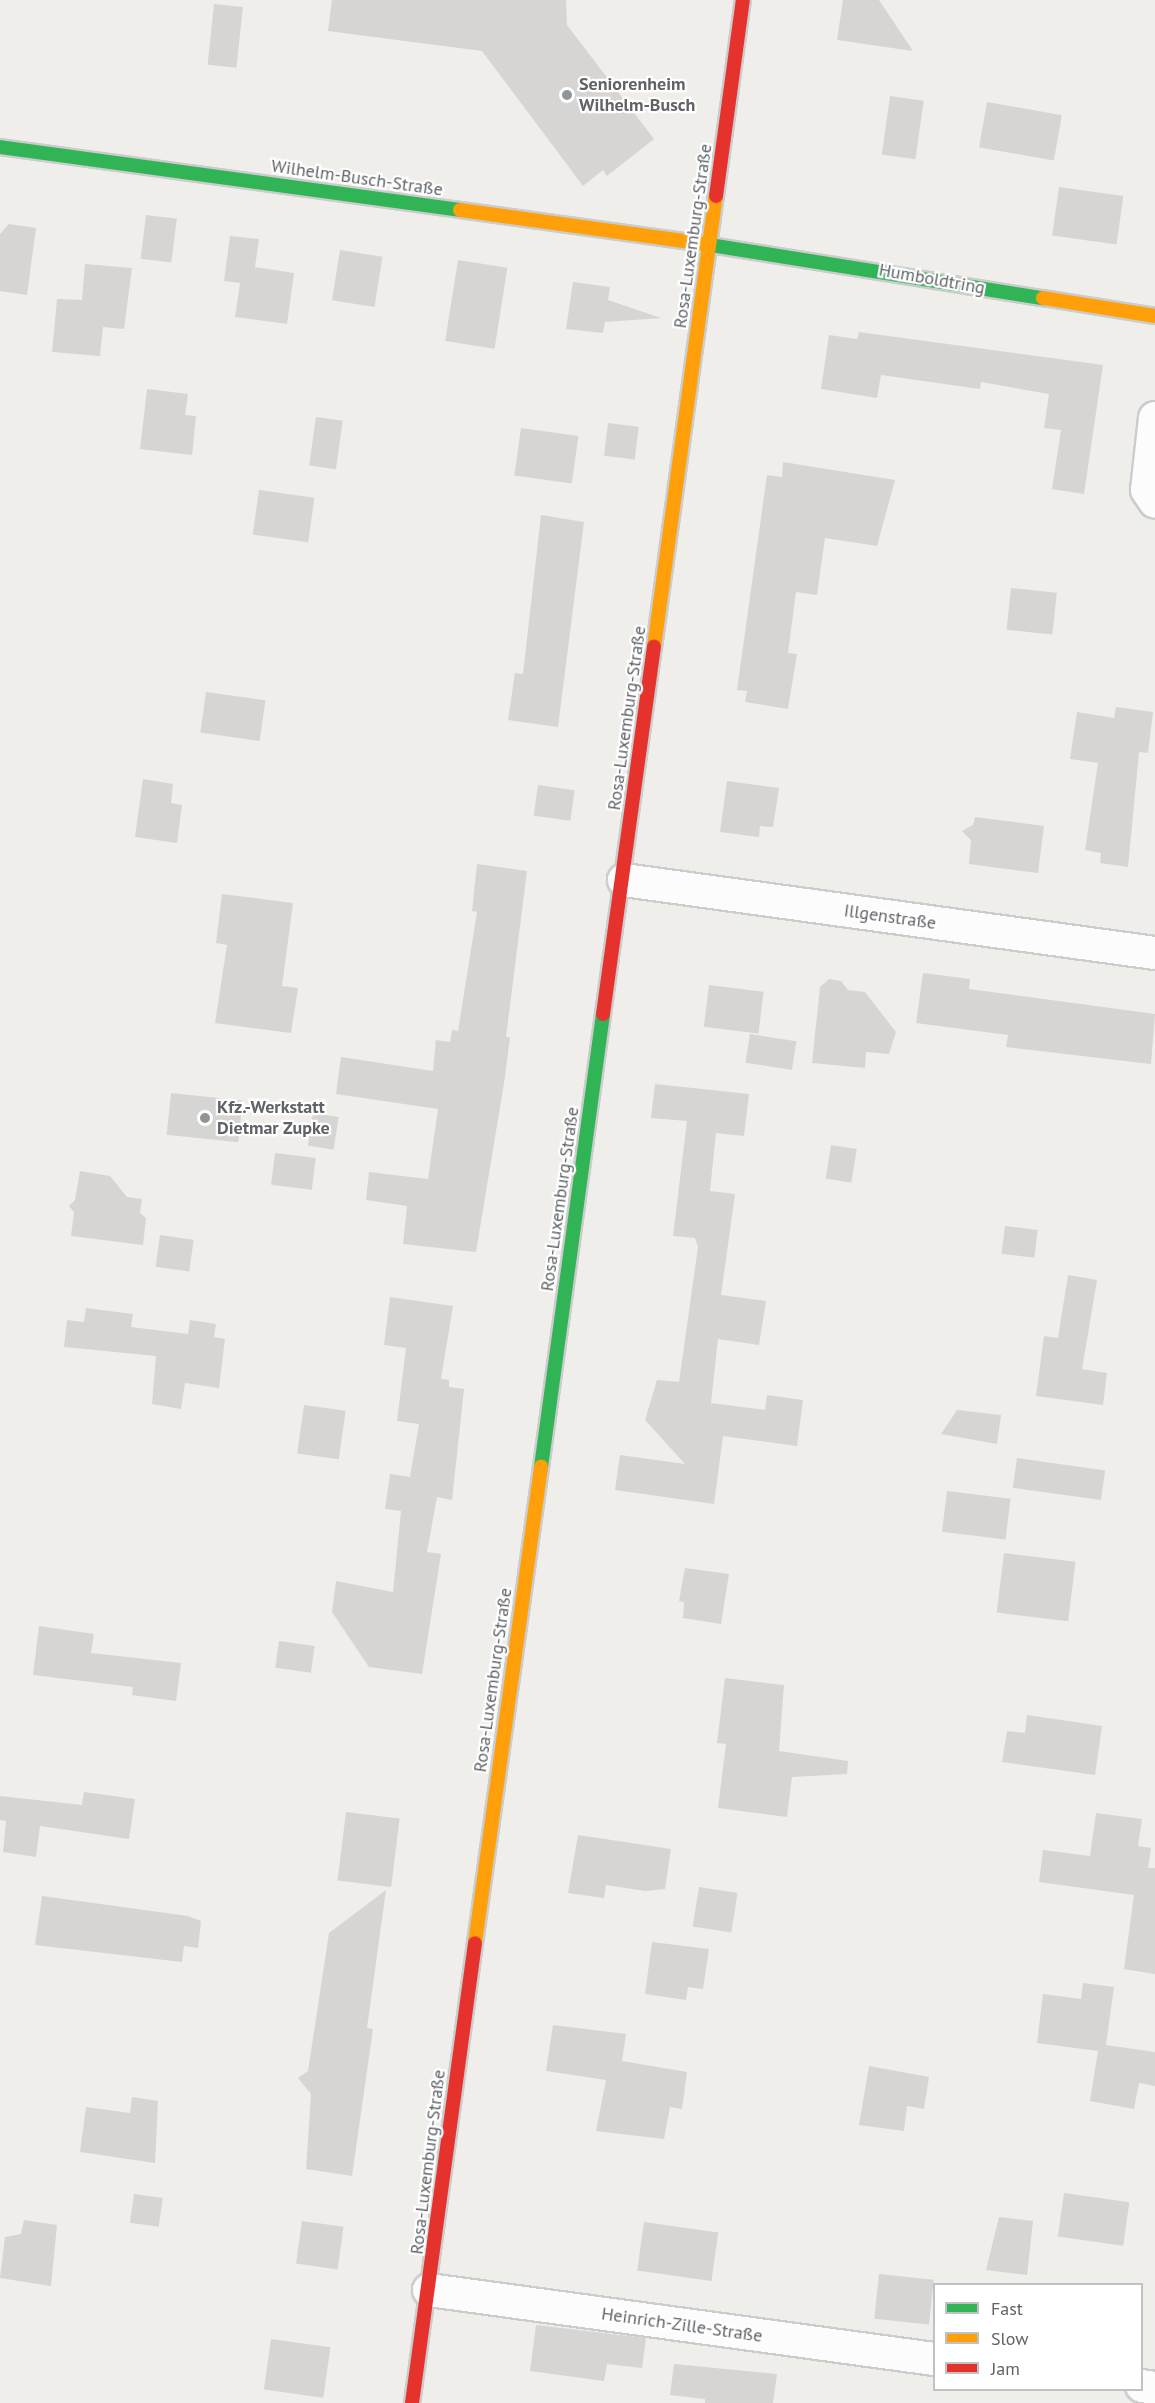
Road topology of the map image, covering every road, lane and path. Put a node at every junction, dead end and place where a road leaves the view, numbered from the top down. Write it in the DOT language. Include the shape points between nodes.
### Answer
graph roads {
  1 [pos="743,0"];
  2 [pos="0,147"];
  3 [pos="709,245"];
  4 [pos="1155,316"];
  5 [pos="1155,418"];
  6 [pos="1155,502"];
  7 [pos="624,880"];
  8 [pos="1155,953"];
  9 [pos="429,2290"];
  10 [pos="933,2359"];
  11 [pos="412,2403"];
  1 -- 3 [label="street, Rosa-Luxemburg-Straße"];
  2 -- 3 [label="street, Wilhelm-Busch-Straße"];
  3 -- 4 [label="street, Humboldtring"];
  3 -- 7 [label="street, Rosa-Luxemburg-Straße"];
  5 -- 6 [label="street" via="1147,490"];
  7 -- 8 [label="street, Illgenstraße"];
  7 -- 9 [label="street, Rosa-Luxemburg-Straße"];
  9 -- 10 [label="street, Heinrich-Zille-Straße"];
  9 -- 11 [label="street, Rosa-Luxemburg-Straße"];
}
